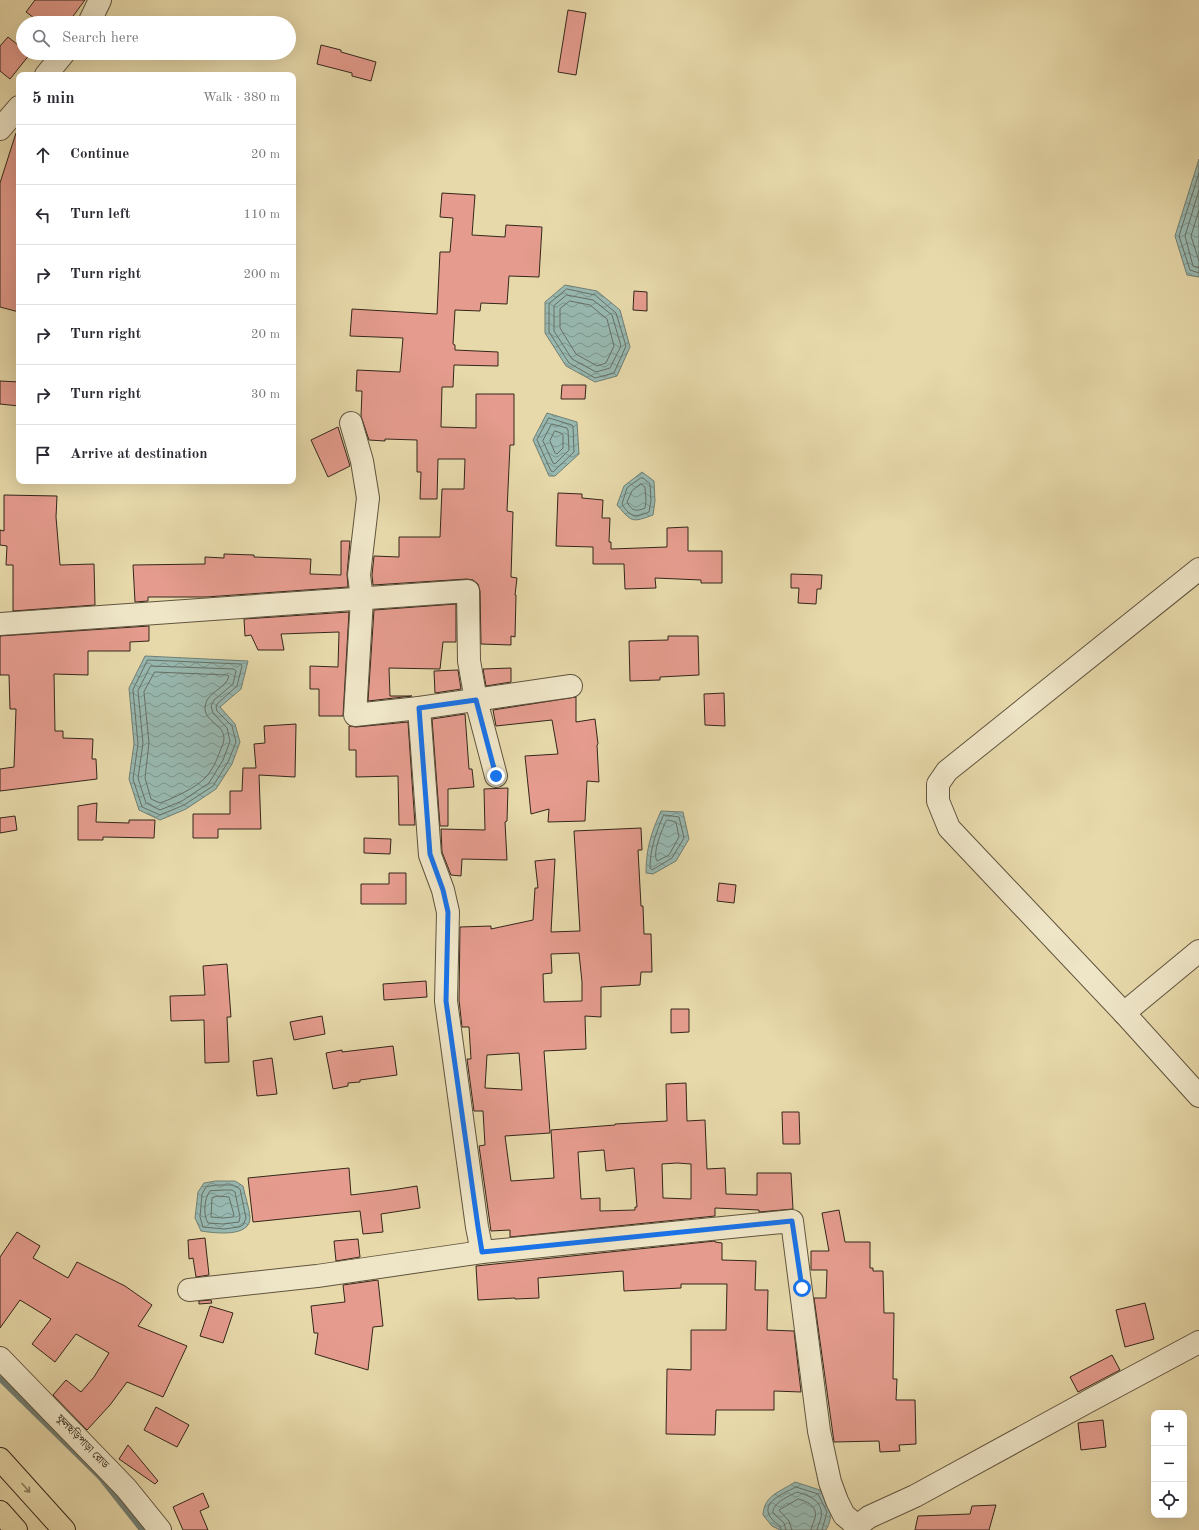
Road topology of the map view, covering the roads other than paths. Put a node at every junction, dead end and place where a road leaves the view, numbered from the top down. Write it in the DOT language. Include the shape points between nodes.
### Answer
graph roads {
  1 [pos="100,0"];
  2 [pos="92,16"];
  3 [pos="58,60"];
  4 [pos="48,72"];
  5 [pos="16,110"];
  6 [pos="0,129"];
  7 [pos="351,423"];
  8 [pos="1199,569"];
  9 [pos="362,599"];
  10 [pos="0,624"];
  11 [pos="571,686"];
  12 [pos="476,700"];
  13 [pos="419,708"];
  14 [pos="496,776"];
  15 [pos="1199,951"];
  16 [pos="1124,1013"];
  17 [pos="1199,1096"];
  18 [pos="482,1252"];
  19 [pos="189,1290"];
  20 [pos="1199,1342"];
  21 [pos="0,1358"];
  22 [pos="4,1470"];
  23 [pos="0,1512"];
  24 [pos="856,1528"];
  25 [pos="16,1530"];
  26 [pos="64,1530"];
  27 [pos="160,1530"];
  1 -- 2 [label="street"];
  3 -- 4 [label="street"];
  5 -- 6 [label="street"];
  7 -- 9 [label="street" via="362,461 368,498 359,575"];
  8 -- 16 [label="street" via="947,771 938,784 938,801 949,828"];
  9 -- 10 [label="street"];
  9 -- 12 [label="street" via="468,591 469,661"];
  9 -- 13 [label="street" via="355,715"];
  11 -- 12 [label="street"];
  12 -- 13 [label="street"];
  12 -- 14 [label="street"];
  13 -- 18 [label="street" via="430,854 448,912 448,1017"];
  15 -- 16 [label="street"];
  16 -- 17 [label="street"];
  18 -- 19 [label="street" via="317,1276"];
  18 -- 24 [label="street" via="792,1221 820,1431 830,1482 844,1515"];
  20 -- 24 [label="street" via="916,1496 869,1517"];
  21 -- 27 [label="street, ফুলছড়িপাড়া রোড" via="126,1488"];
  22 -- 26 [label="main road, one-way"];
  23 -- 25 [label="main road"];
}
